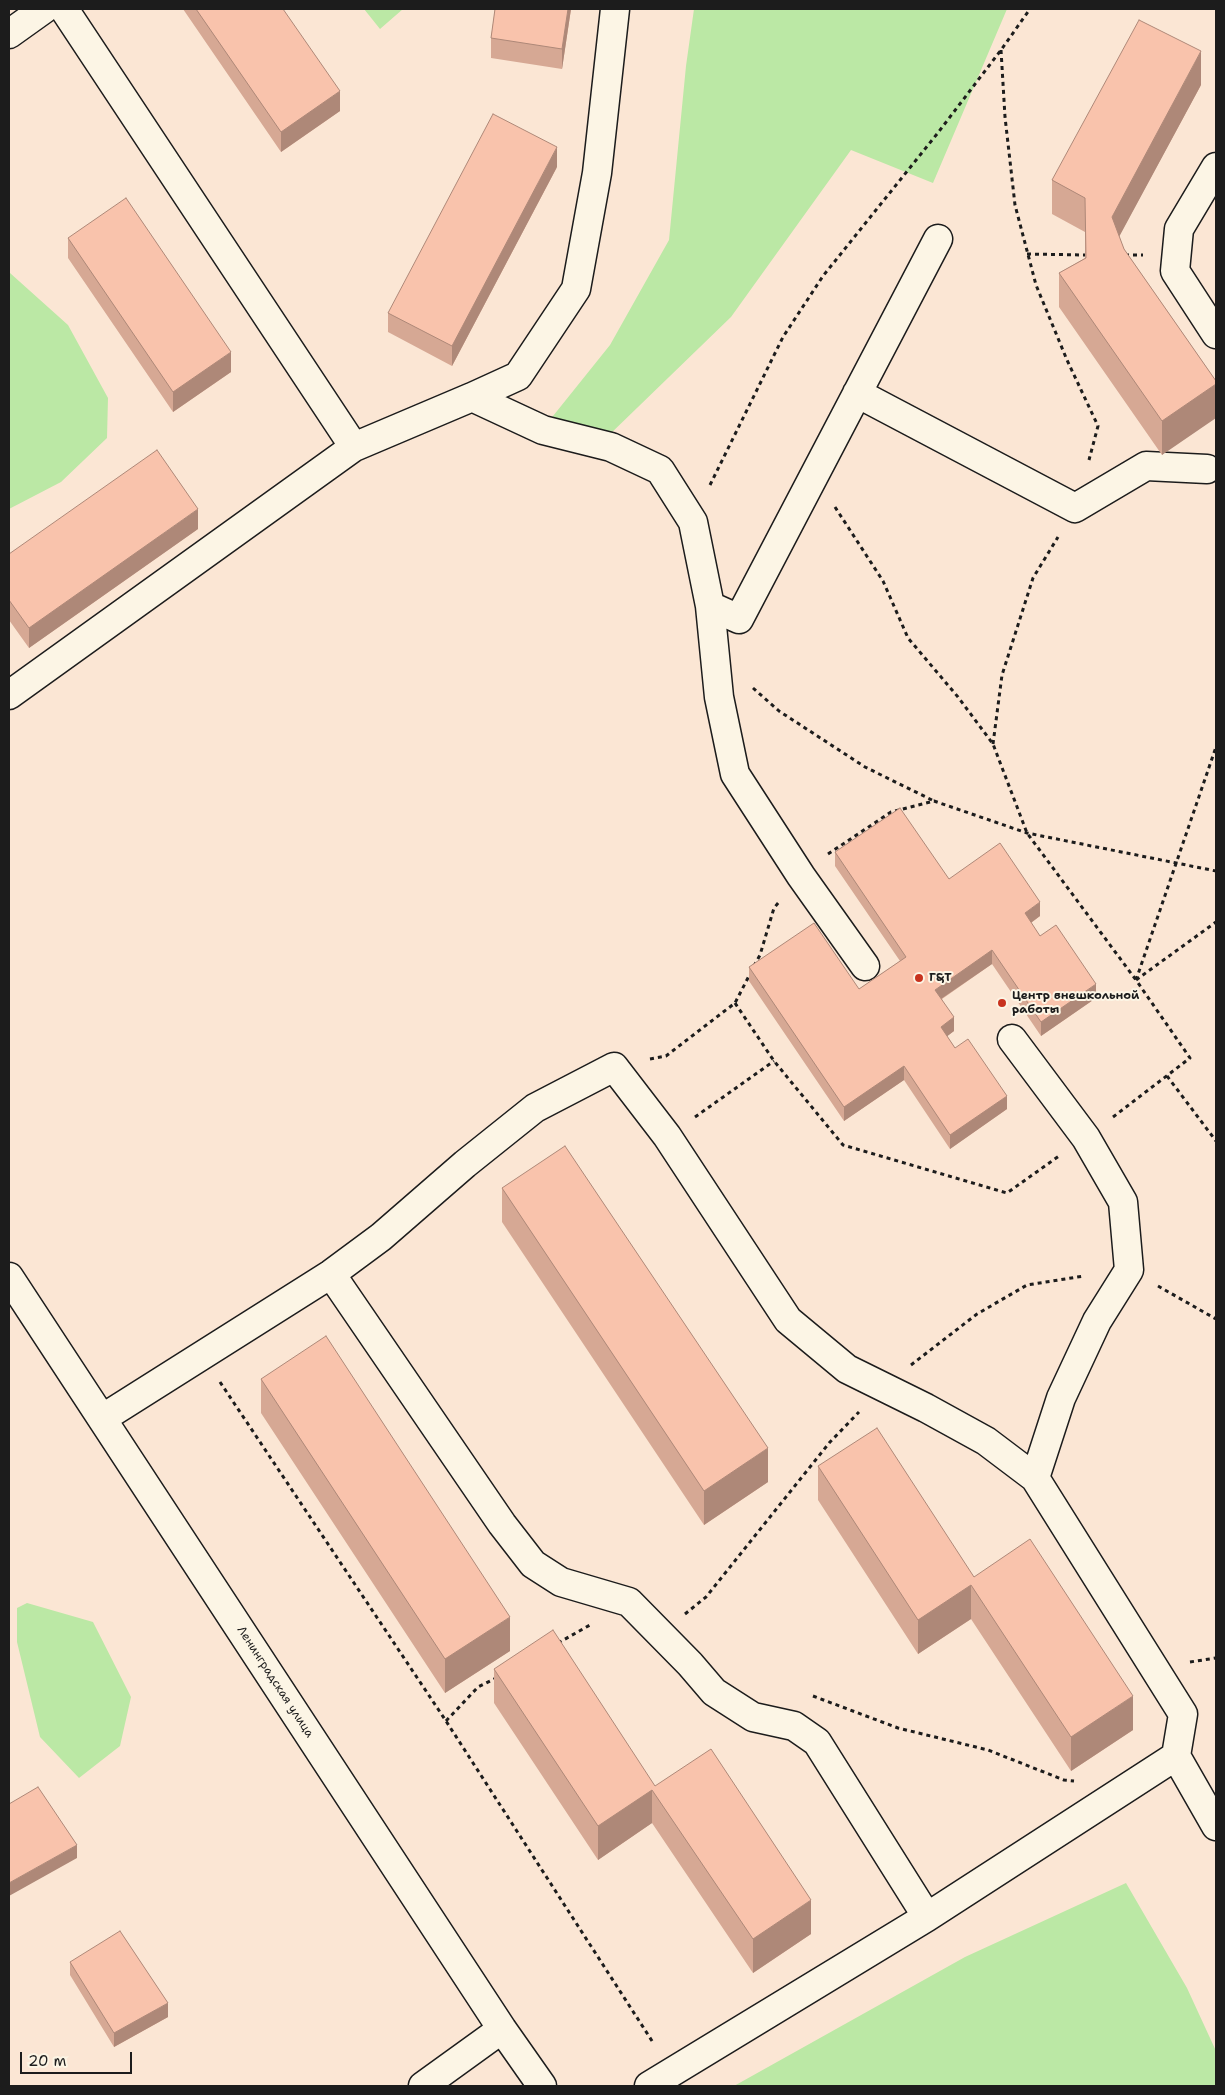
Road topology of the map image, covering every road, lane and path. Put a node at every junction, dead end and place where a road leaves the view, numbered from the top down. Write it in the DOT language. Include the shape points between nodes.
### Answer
graph roads {
  1 [pos="44,9"];
  2 [pos="64,9"];
  3 [pos="615,9"];
  4 [pos="1030,9"];
  5 [pos="9,34"];
  6 [pos="1002,50"];
  7 [pos="1216,167"];
  8 [pos="938,239"];
  9 [pos="1027,254"];
  10 [pos="1086,255"];
  11 [pos="1216,334"];
  12 [pos="857,393"];
  13 [pos="472,397"];
  14 [pos="354,447"];
  15 [pos="1213,471"];
  16 [pos="814,476"];
  17 [pos="1075,508"];
  18 [pos="693,522"];
  19 [pos="710,606"];
  20 [pos="714,654"];
  21 [pos="9,695"];
  22 [pos="993,744"];
  23 [pos="1216,747"];
  24 [pos="934,801"];
  25 [pos="1027,833"];
  26 [pos="1176,862"];
  27 [pos="1216,871"];
  28 [pos="801,876"];
  29 [pos="1216,922"];
  30 [pos="864,966"];
  31 [pos="1136,980"];
  32 [pos="735,1003"];
  33 [pos="1012,1039"];
  34 [pos="774,1061"];
  35 [pos="614,1067"];
  36 [pos="1167,1076"];
  37 [pos="667,1136"];
  38 [pos="1086,1138"];
  39 [pos="1216,1141"];
  40 [pos="1129,1270"];
  41 [pos="331,1274"];
  42 [pos="9,1277"];
  43 [pos="1216,1319"];
  44 [pos="202,1356"];
  45 [pos="103,1418"];
  46 [pos="1035,1478"];
  47 [pos="629,1602"];
  48 [pos="553,1647"];
  49 [pos="503,1674"];
  50 [pos="809,1694"];
  51 [pos="446,1721"];
  52 [pos="1176,1756"];
  53 [pos="1127,1789"];
  54 [pos="1216,1826"];
  55 [pos="927,1917"];
  56 [pos="502,2029"];
  57 [pos="673,2072"];
  58 [pos="423,2086"];
  59 [pos="542,2086"];
  60 [pos="649,2086"];
  1 -- 5 [label="street"];
  2 -- 14 [label="street"];
  3 -- 13 [label="street" via="597,173 576,288 518,376"];
  4 -- 6 [label="path"];
  6 -- 9 [label="path" via="1005,117 1015,205"];
  6 -- 18 [label="path" via="823,276 783,337"];
  7 -- 11 [label="street" via="1179,229 1175,271"];
  8 -- 12 [label="street"];
  9 -- 10 [label="path"];
  9 -- 17 [label="path" via="1036,285 1098,426"];
  12 -- 16 [label="street"];
  12 -- 17 [label="street"];
  13 -- 14 [label="street"];
  13 -- 18 [label="street" via="543,430 611,447 660,470"];
  14 -- 21 [label="street"];
  15 -- 17 [label="street" via="1146,466"];
  16 -- 19 [label="street" via="739,620"];
  16 -- 22 [label="path" via="883,581 908,638"];
  17 -- 22 [label="path" via="1033,578 1002,675"];
  18 -- 19 [label="street"];
  19 -- 20 [label="street"];
  20 -- 24 [label="path" via="779,711 865,767"];
  20 -- 28 [label="street" via="735,774"];
  22 -- 25 [label="path"];
  23 -- 26 [label="path"];
  24 -- 25 [label="path"];
  24 -- 28 [label="path" via="892,812"];
  25 -- 26 [label="path"];
  25 -- 31 [label="path"];
  26 -- 27 [label="path"];
  26 -- 31 [label="path"];
  28 -- 30 [label="street"];
  28 -- 32 [label="path" via="774,908 760,954"];
  29 -- 31 [label="path"];
  31 -- 36 [label="path" via="1190,1058"];
  32 -- 34 [label="path"];
  32 -- 35 [label="path" via="666,1056"];
  33 -- 38 [label="street"];
  34 -- 37 [label="path"];
  34 -- 38 [label="path" via="843,1145 1007,1193"];
  35 -- 37 [label="street"];
  35 -- 41 [label="street" via="535,1108 381,1237"];
  36 -- 38 [label="path"];
  36 -- 39 [label="path"];
  37 -- 46 [label="street" via="788,1320 847,1369 986,1441"];
  38 -- 40 [label="street" via="1123,1202"];
  40 -- 43 [label="path"];
  40 -- 46 [label="street" via="1098,1321 1061,1398"];
  41 -- 44 [label="street"];
  41 -- 47 [label="street" via="532,1564 561,1582"];
  42 -- 45 [label="street, Ленинградская улица"];
  44 -- 45 [label="street"];
  44 -- 51 [label="path"];
  45 -- 56 [label="street, Ленинградская улица"];
  46 -- 52 [label="street" via="1183,1714"];
  47 -- 48 [label="path"];
  47 -- 55 [label="street" via="714,1692 753,1717 794,1726 817,1742"];
  49 -- 51 [label="path" via="478,1687"];
  50 -- 53 [label="path" via="898,1728 988,1750 1064,1780"];
  51 -- 57 [label="path"];
  52 -- 53 [label="street"];
  52 -- 54 [label="street"];
  53 -- 55 [label="street"];
  55 -- 57 [label="street"];
  56 -- 58 [label="street"];
  56 -- 59 [label="street, Ленинградская улица"];
  57 -- 60 [label="street"];
}
